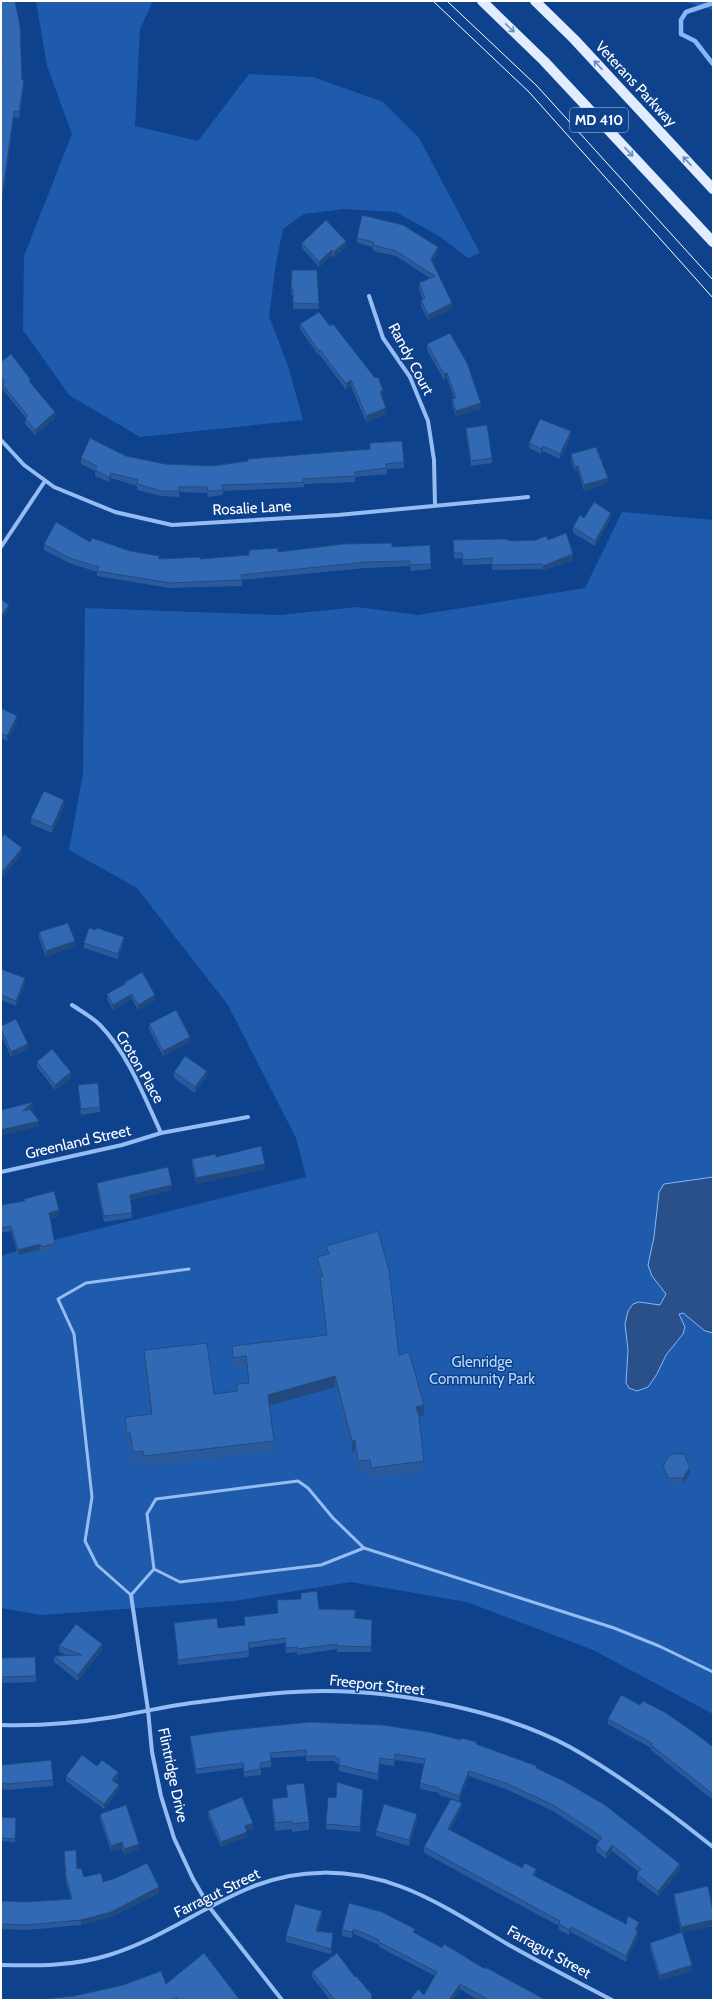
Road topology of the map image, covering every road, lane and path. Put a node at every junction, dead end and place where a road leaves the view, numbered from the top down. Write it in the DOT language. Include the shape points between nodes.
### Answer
graph roads {
  1 [pos="482,1"];
  2 [pos="535,1"];
  3 [pos="713,190"];
  4 [pos="713,242"];
  5 [pos="369,296"];
  6 [pos="1,440"];
  7 [pos="45,480"];
  8 [pos="528,497"];
  9 [pos="435,506"];
  10 [pos="1,547"];
  11 [pos="72,1005"];
  12 [pos="248,1117"];
  13 [pos="161,1133"];
  14 [pos="1,1172"];
  15 [pos="189,1269"];
  16 [pos="364,1548"];
  17 [pos="154,1569"];
  18 [pos="131,1595"];
  19 [pos="713,1672"];
  20 [pos="148,1710"];
  21 [pos="1,1726"];
  22 [pos="713,1847"];
  23 [pos="210,1908"];
  24 [pos="1,1965"];
  25 [pos="282,2000"];
  26 [pos="612,2000"];
  1 -- 4 [label="main road, MD 410, one-way" via="544,60"];
  3 -- 2 [label="main road, Veterans Parkway / MD 410, one-way" via="574,39"];
  5 -- 9 [label="street, Randy Court" via="382,338 410,377 428,421 434,460"];
  6 -- 7 [label="street, Rosalie Lane" via="24,465"];
  7 -- 9 [label="street, Rosalie Lane" via="54,487 115,512 172,525 338,516"];
  7 -- 10 [label="street"];
  8 -- 9 [label="street, Rosalie Lane"];
  11 -- 13 [label="street, Croton Place" via="99,1024 114,1042"];
  12 -- 13 [label="street, Greenland Street"];
  13 -- 14 [label="street, Greenland Street" via="122,1145"];
  15 -- 18 [label="lane" via="86,1283 58,1299 74,1334 92,1497 85,1541 97,1565"];
  16 -- 17 [label="lane" via="321,1565 180,1582"];
  16 -- 17 [label="lane" via="333,1518 308,1488 298,1481 156,1499 147,1514"];
  16 -- 19 [label="lane" via="614,1628"];
  17 -- 18 [label="lane"];
  18 -- 20 [label="street, Flintridge Drive"];
  20 -- 21 [label="street, Freeport Street" via="114,1717"];
  20 -- 22 [label="street, Freeport Street" via="277,1693 325,1691 360,1692 419,1700 475,1712 524,1727 569,1747 661,1806"];
  20 -- 23 [label="street, Flintridge Drive" via="152,1752 161,1796 174,1838"];
  23 -- 24 [label="street, Farragut Street" via="155,1937 109,1955 70,1964"];
  23 -- 25 [label="street, Flintridge Drive"];
  23 -- 26 [label="street, Farragut Street" via="246,1889 281,1877 321,1871 360,1876 402,1886"];
}
